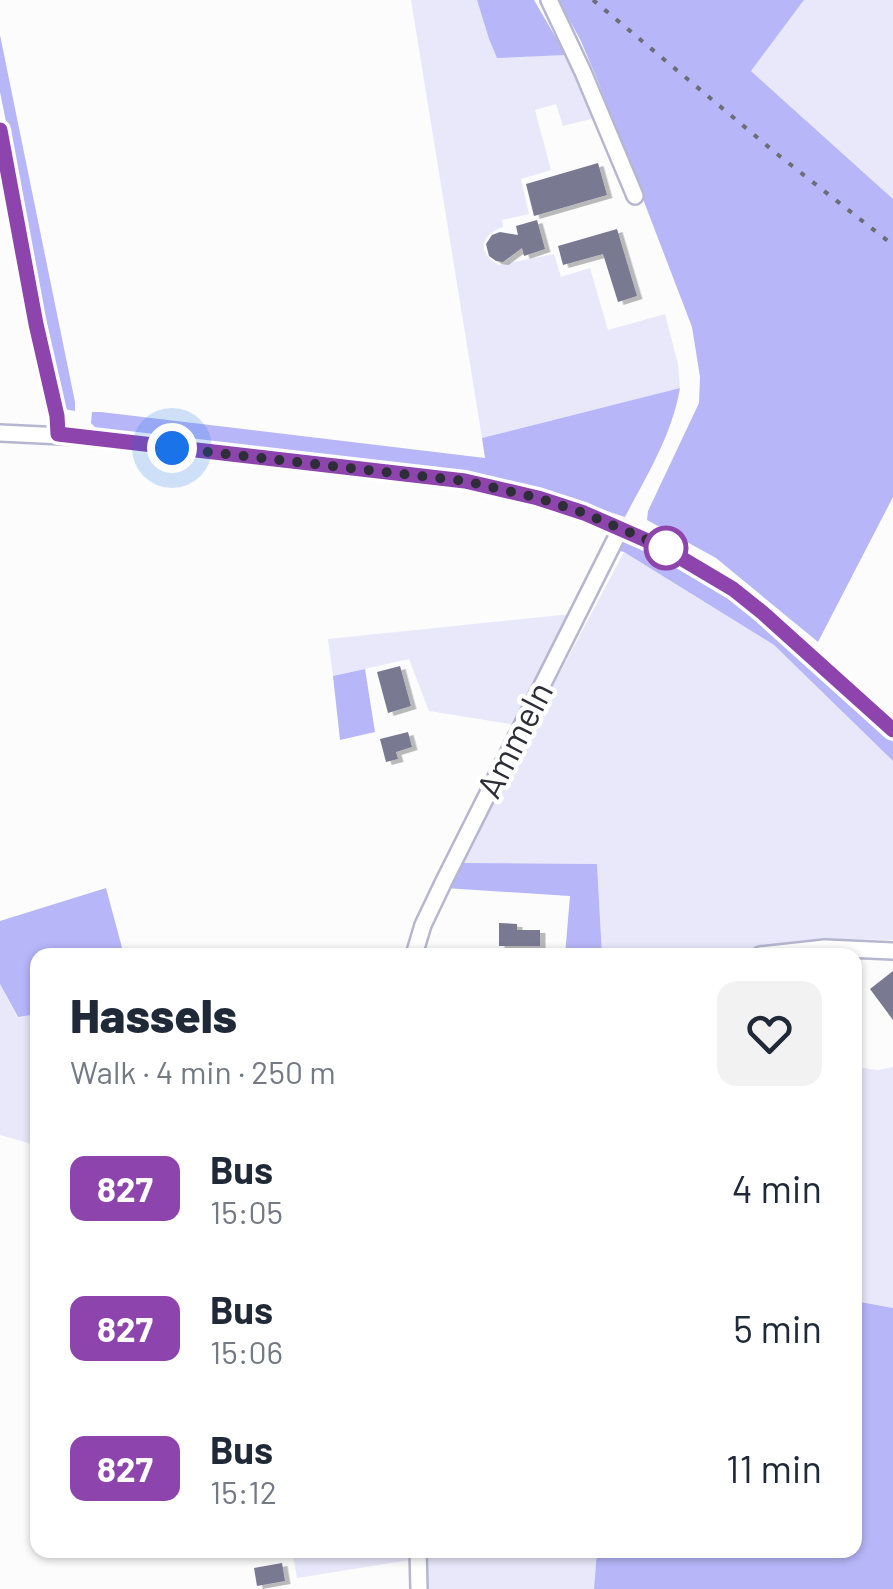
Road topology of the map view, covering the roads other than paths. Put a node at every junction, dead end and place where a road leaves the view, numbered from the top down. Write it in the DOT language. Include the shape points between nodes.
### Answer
graph roads {
  1 [pos="549,0"];
  2 [pos="0,131"];
  3 [pos="635,196"];
  4 [pos="0,434"];
  5 [pos="58,434"];
  6 [pos="621,528"];
  7 [pos="893,730"];
  8 [pos="416,948"];
  9 [pos="862,950"];
  10 [pos="893,951"];
  11 [pos="418,1558"];
  12 [pos="419,1589"];
  1 -- 3 [label="street"];
  2 -- 5 [label="street"];
  4 -- 5 [label="street"];
  5 -- 6 [label="street" via="465,481"];
  6 -- 7 [label="street" via="733,589"];
  6 -- 8 [label="street, Ammeln"];
  9 -- 10 [label="street"];
  11 -- 12 [label="street"];
}
